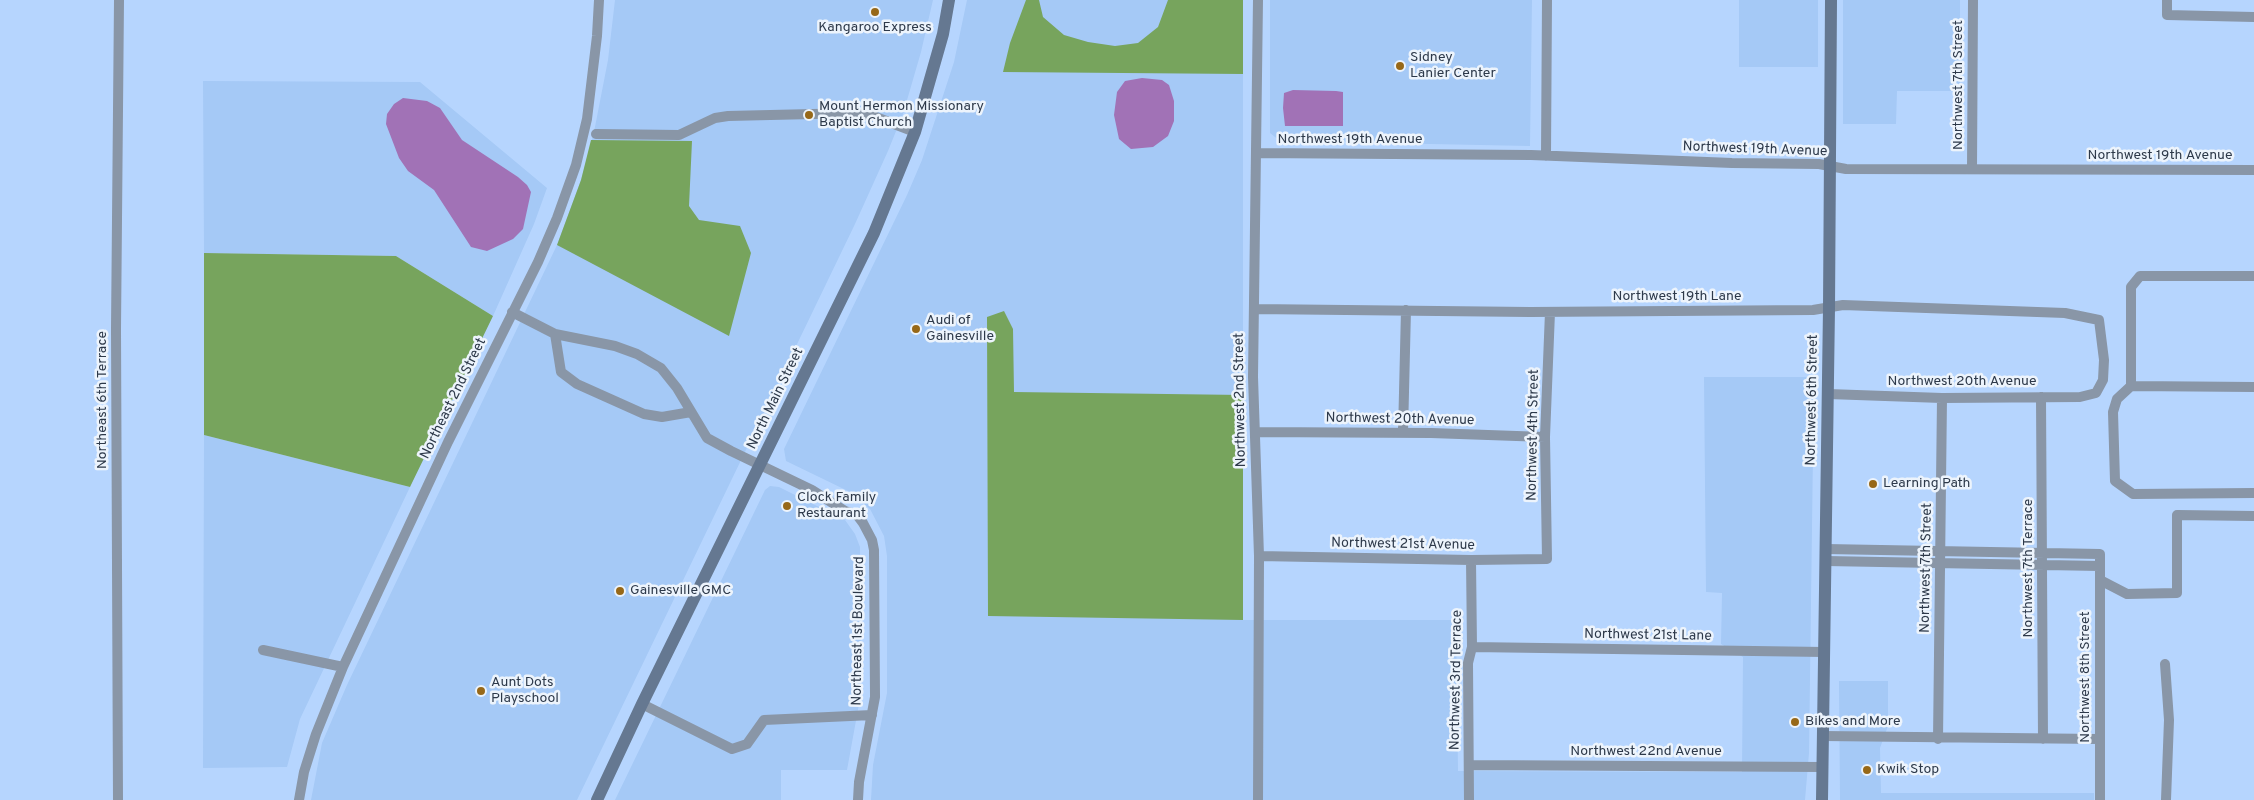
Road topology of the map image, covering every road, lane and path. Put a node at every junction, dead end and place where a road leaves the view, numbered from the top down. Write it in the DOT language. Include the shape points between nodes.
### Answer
graph roads {
  1 [pos="119,0"];
  2 [pos="599,0"];
  3 [pos="949,0"];
  4 [pos="1258,0"];
  5 [pos="1547,0"];
  6 [pos="1831,0"];
  7 [pos="1973,0"];
  8 [pos="2167,0"];
  9 [pos="2254,17"];
  10 [pos="914,132"];
  11 [pos="596,134"];
  12 [pos="1256,153"];
  13 [pos="1546,156"];
  14 [pos="1830,165"];
  15 [pos="1972,169"];
  16 [pos="2254,170"];
  17 [pos="2254,276"];
  18 [pos="1829,308"];
  19 [pos="1254,309"];
  20 [pos="1406,310"];
  21 [pos="512,312"];
  22 [pos="1550,312"];
  23 [pos="555,334"];
  24 [pos="2131,386"];
  25 [pos="2254,387"];
  26 [pos="2096,393"];
  27 [pos="1828,394"];
  28 [pos="2041,397"];
  29 [pos="1942,398"];
  30 [pos="691,412"];
  31 [pos="1255,432"];
  32 [pos="1403,433"];
  33 [pos="1545,437"];
  34 [pos="760,465"];
  35 [pos="2254,493"];
  36 [pos="2254,516"];
  37 [pos="1941,552"];
  38 [pos="2044,552"];
  39 [pos="1826,555"];
  40 [pos="1259,556"];
  41 [pos="1547,559"];
  42 [pos="1471,560"];
  43 [pos="1941,563"];
  44 [pos="2044,565"];
  45 [pos="2100,566"];
  46 [pos="2100,580"];
  47 [pos="1472,647"];
  48 [pos="263,650"];
  49 [pos="1824,652"];
  50 [pos="2166,664"];
  51 [pos="343,667"];
  52 [pos="642,704"];
  53 [pos="872,715"];
  54 [pos="1823,736"];
  55 [pos="1938,739"];
  56 [pos="2043,739"];
  57 [pos="2099,740"];
  58 [pos="1469,765"];
  59 [pos="1822,767"];
  60 [pos="118,800"];
  61 [pos="299,800"];
  62 [pos="597,800"];
  63 [pos="858,800"];
  64 [pos="1258,800"];
  65 [pos="1469,800"];
  66 [pos="1822,800"];
  67 [pos="2100,800"];
  68 [pos="2166,800"];
  1 -- 60 [label="street, Northeast 6th Terrace" via="116,319"];
  2 -- 21 [label="street, Northeast 2nd Street" via="587,119 576,165 538,262"];
  3 -- 10 [label="main road, North Main Street" via="943,34"];
  4 -- 12 [label="street, Northwest 2nd Street"];
  5 -- 13 [label="street"];
  6 -- 14 [label="main road, Northwest 6th Street"];
  7 -- 15 [label="street, Northwest 7th Street"];
  8 -- 9 [label="street" via="2167,15"];
  10 -- 11 [label="street" via="873,116 854,114 728,116 715,118 680,135"];
  10 -- 34 [label="main road, North Main Street" via="874,233"];
  12 -- 13 [label="street, Northwest 19th Avenue"];
  12 -- 19 [label="street, Northwest 2nd Street"];
  13 -- 14 [label="street, Northwest 19th Avenue"];
  14 -- 15 [label="street, Northwest 19th Avenue" via="1846,169"];
  14 -- 18 [label="main road, Northwest 6th Street"];
  15 -- 16 [label="street, Northwest 19th Avenue"];
  17 -- 24 [label="street" via="2140,276 2131,287"];
  18 -- 22 [label="street, Northwest 19th Lane"];
  18 -- 26 [label="street, Northwest 19th Lane" via="1843,305 2065,313 2099,320 2104,360 2103,380"];
  18 -- 27 [label="main road, Northwest 6th Street"];
  19 -- 20 [label="street, Northwest 19th Lane"];
  19 -- 31 [label="street, Northwest 2nd Street"];
  20 -- 22 [label="street, Northwest 19th Lane"];
  20 -- 32 [label="street"];
  21 -- 23 [label="street, Northeast 1st Boulevard"];
  21 -- 51 [label="street, Northeast 2nd Street"];
  22 -- 33 [label="street, Northwest 4th Street"];
  23 -- 30 [label="street, Northeast 1st Boulevard" via="615,346 653,363 677,388"];
  23 -- 30 [label="street" via="560,372 577,384 644,414 662,417"];
  24 -- 25 [label="street"];
  24 -- 35 [label="street" via="2117,399 2113,412 2115,481 2133,494"];
  26 -- 28 [label="street, Northwest 20th Avenue" via="2080,397"];
  27 -- 29 [label="street, Northwest 20th Avenue"];
  27 -- 39 [label="main road, Northwest 6th Street"];
  28 -- 29 [label="street, Northwest 20th Avenue"];
  28 -- 38 [label="street, Northwest 7th Terrace"];
  29 -- 37 [label="street, Northwest 7th Street"];
  30 -- 34 [label="street, Northeast 1st Boulevard" via="707,438"];
  31 -- 32 [label="street, Northwest 20th Avenue"];
  31 -- 40 [label="street, Northwest 2nd Street"];
  32 -- 33 [label="street, Northwest 20th Avenue"];
  33 -- 41 [label="street, Northwest 4th Street"];
  34 -- 52 [label="main road, North Main Street"];
  34 -- 53 [label="street, Northeast 1st Boulevard" via="856,515 872,540 875,697"];
  36 -- 46 [label="street" via="2177,515 2177,594 2127,594"];
  37 -- 38 [label="street"];
  37 -- 39 [label="street"];
  37 -- 43 [label="street, Northwest 7th Street"];
  38 -- 44 [label="street, Northwest 7th Terrace"];
  38 -- 45 [label="street, Northwest 8th Street" via="2100,554"];
  39 -- 43 [label="street"];
  39 -- 49 [label="main road, Northwest 6th Street"];
  40 -- 42 [label="street, Northwest 21st Avenue"];
  40 -- 64 [label="street, Northwest 2nd Street"];
  41 -- 42 [label="street, Northwest 21st Avenue"];
  42 -- 47 [label="street, Northwest 3rd Terrace"];
  43 -- 44 [label="street"];
  43 -- 55 [label="street, Northwest 7th Street"];
  44 -- 45 [label="street"];
  44 -- 56 [label="street, Northwest 7th Terrace"];
  45 -- 46 [label="street, Northwest 8th Street"];
  46 -- 57 [label="street, Northwest 8th Street"];
  47 -- 49 [label="street, Northwest 21st Lane"];
  47 -- 58 [label="street, Northwest 3rd Terrace" via="1468,663"];
  48 -- 51 [label="street"];
  49 -- 54 [label="main road, Northwest 6th Street"];
  50 -- 68 [label="street" via="2169,720"];
  51 -- 61 [label="street, Northeast 2nd Street" via="316,734"];
  52 -- 53 [label="street" via="732,749 747,744 764,720"];
  52 -- 62 [label="main road, North Main Street"];
  53 -- 63 [label="street, Northeast 1st Boulevard"];
  54 -- 55 [label="street"];
  54 -- 59 [label="main road, Northwest 6th Street"];
  55 -- 56 [label="street"];
  56 -- 57 [label="street"];
  57 -- 67 [label="street, Northwest 8th Street"];
  58 -- 59 [label="street, Northwest 22nd Avenue"];
  58 -- 65 [label="street, Northwest 3rd Terrace"];
  59 -- 66 [label="main road, Northwest 6th Street"];
}
